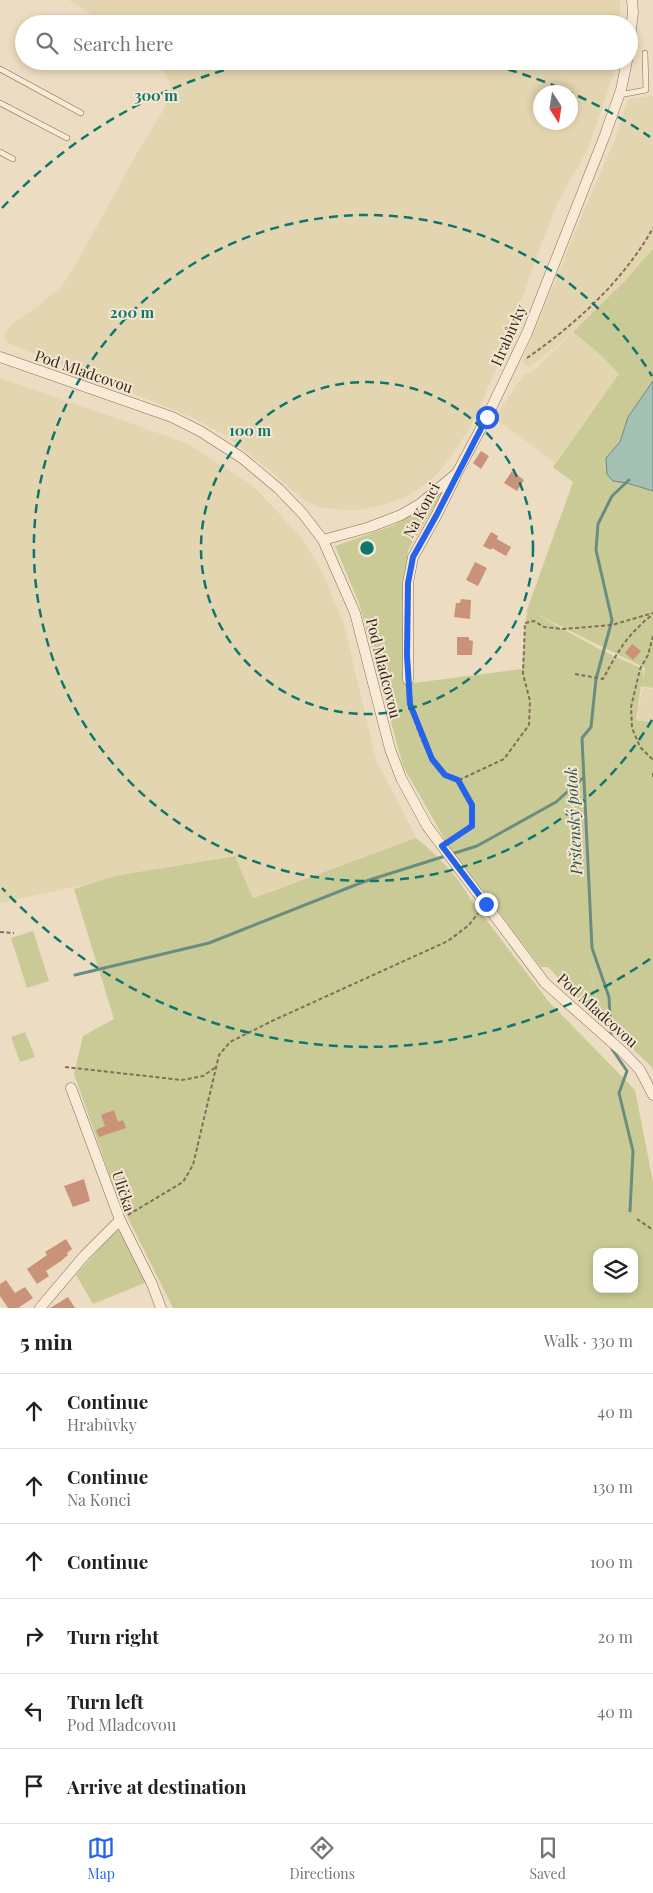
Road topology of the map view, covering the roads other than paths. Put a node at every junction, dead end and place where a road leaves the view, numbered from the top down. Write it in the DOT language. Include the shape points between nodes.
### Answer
graph roads {
  1 [pos="632,0"];
  2 [pos="633,15"];
  3 [pos="645,53"];
  4 [pos="0,69"];
  5 [pos="625,70"];
  6 [pos="619,95"];
  7 [pos="0,103"];
  8 [pos="81,113"];
  9 [pos="67,138"];
  10 [pos="0,152"];
  11 [pos="13,159"];
  12 [pos="0,357"];
  13 [pos="457,473"];
  14 [pos="323,540"];
  15 [pos="408,680"];
  16 [pos="71,1088"];
  17 [pos="653,1095"];
  18 [pos="120,1220"];
  19 [pos="40,1308"];
  20 [pos="161,1308"];
  1 -- 2 [label="street"];
  3 -- 6 [label="lane" via="646,90"];
  4 -- 8 [label="lane"];
  5 -- 6 [label="street, Hrabůvky"];
  6 -- 13 [label="street, Hrabůvky" via="527,332"];
  7 -- 9 [label="lane"];
  10 -- 11 [label="lane"];
  12 -- 14 [label="street, Pod Mladcovou" via="172,417 200,431 242,458 280,490"];
  13 -- 14 [label="street, Hrabůvky" via="420,504 401,515"];
  13 -- 15 [label="street, Na Konci" via="413,557 408,583"];
  14 -- 17 [label="street, Pod Mladcovou" via="355,613 388,742 401,778 427,826 545,983 624,1053 640,1070"];
  16 -- 18 [label="street, Ulička"];
  18 -- 19 [label="street, Ulička"];
  18 -- 20 [label="street"];
}
